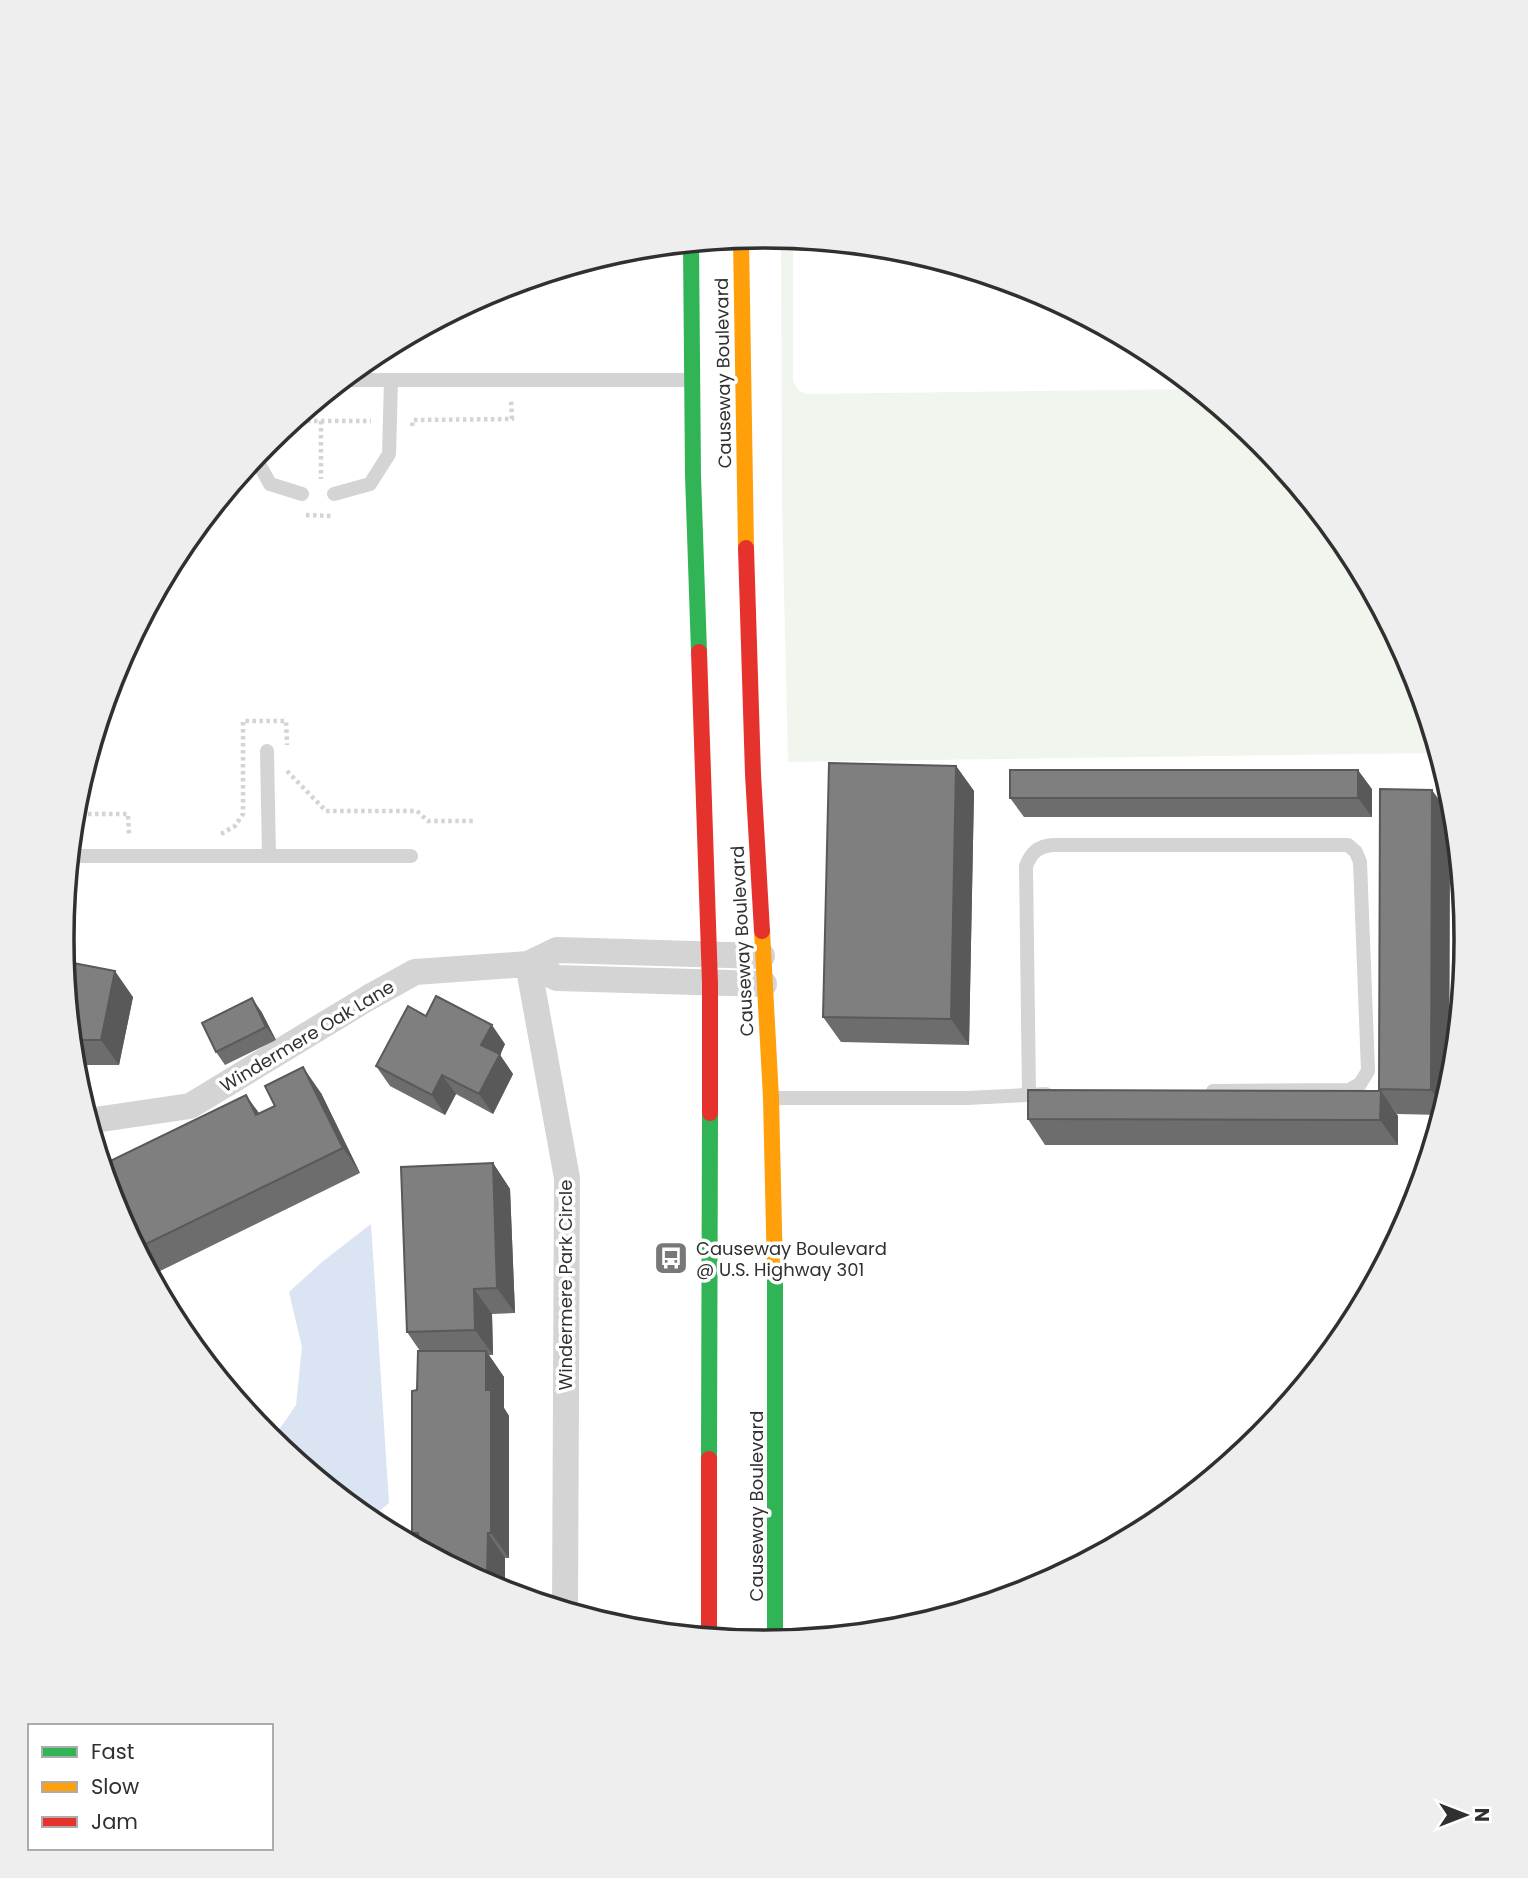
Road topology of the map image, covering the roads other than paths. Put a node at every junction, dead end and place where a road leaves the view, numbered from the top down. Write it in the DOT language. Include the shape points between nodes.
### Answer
graph roads {
  1 [pos="741,249"];
  2 [pos="691,252"];
  3 [pos="359,380"];
  4 [pos="391,380"];
  5 [pos="693,380"];
  6 [pos="261,467"];
  7 [pos="302,494"];
  8 [pos="334,494"];
  9 [pos="267,751"];
  10 [pos="78,856"];
  11 [pos="269,856"];
  12 [pos="411,856"];
  13 [pos="709,956"];
  14 [pos="762,956"];
  15 [pos="528,964"];
  16 [pos="710,984"];
  17 [pos="764,984"];
  18 [pos="1198,1091"];
  19 [pos="1067,1093"];
  20 [pos="1029,1095"];
  21 [pos="771,1098"];
  22 [pos="97,1120"];
  23 [pos="565,1600"];
  24 [pos="709,1627"];
  25 [pos="775,1630"];
  1 -- 14 [label="main road, Causeway Boulevard" via="743,466"];
  2 -- 5 [label="main road, Causeway Boulevard"];
  3 -- 4 [label="lane"];
  4 -- 5 [label="lane"];
  4 -- 8 [label="lane" via="389,454 369,484"];
  5 -- 13 [label="main road, Causeway Boulevard"];
  6 -- 7 [label="lane" via="271,484"];
  9 -- 11 [label="lane"];
  10 -- 11 [label="lane"];
  11 -- 12 [label="lane"];
  13 -- 14 [label="street, Windermere Oak Lane"];
  13 -- 15 [label="street, Windermere Oak Lane" via="556,950"];
  13 -- 16 [label="main road, Causeway Boulevard"];
  14 -- 17 [label="main road, Causeway Boulevard"];
  15 -- 16 [label="street, Windermere Oak Lane" via="558,978"];
  15 -- 22 [label="street, Windermere Oak Lane" via="415,972 190,1106"];
  15 -- 23 [label="street, Windermere Park Circle" via="567,1178"];
  16 -- 17 [label="street, Windermere Oak Lane"];
  16 -- 24 [label="main road, Causeway Boulevard"];
  17 -- 21 [label="main road, Causeway Boulevard"];
  18 -- 20 [label="lane" via="1349,1090 1360,1084 1368,1071 1360,862 1348,845 1053,845 1031,853 1026,866"];
  19 -- 20 [label="lane"];
  20 -- 21 [label="lane"];
  21 -- 25 [label="main road, Causeway Boulevard"];
}
